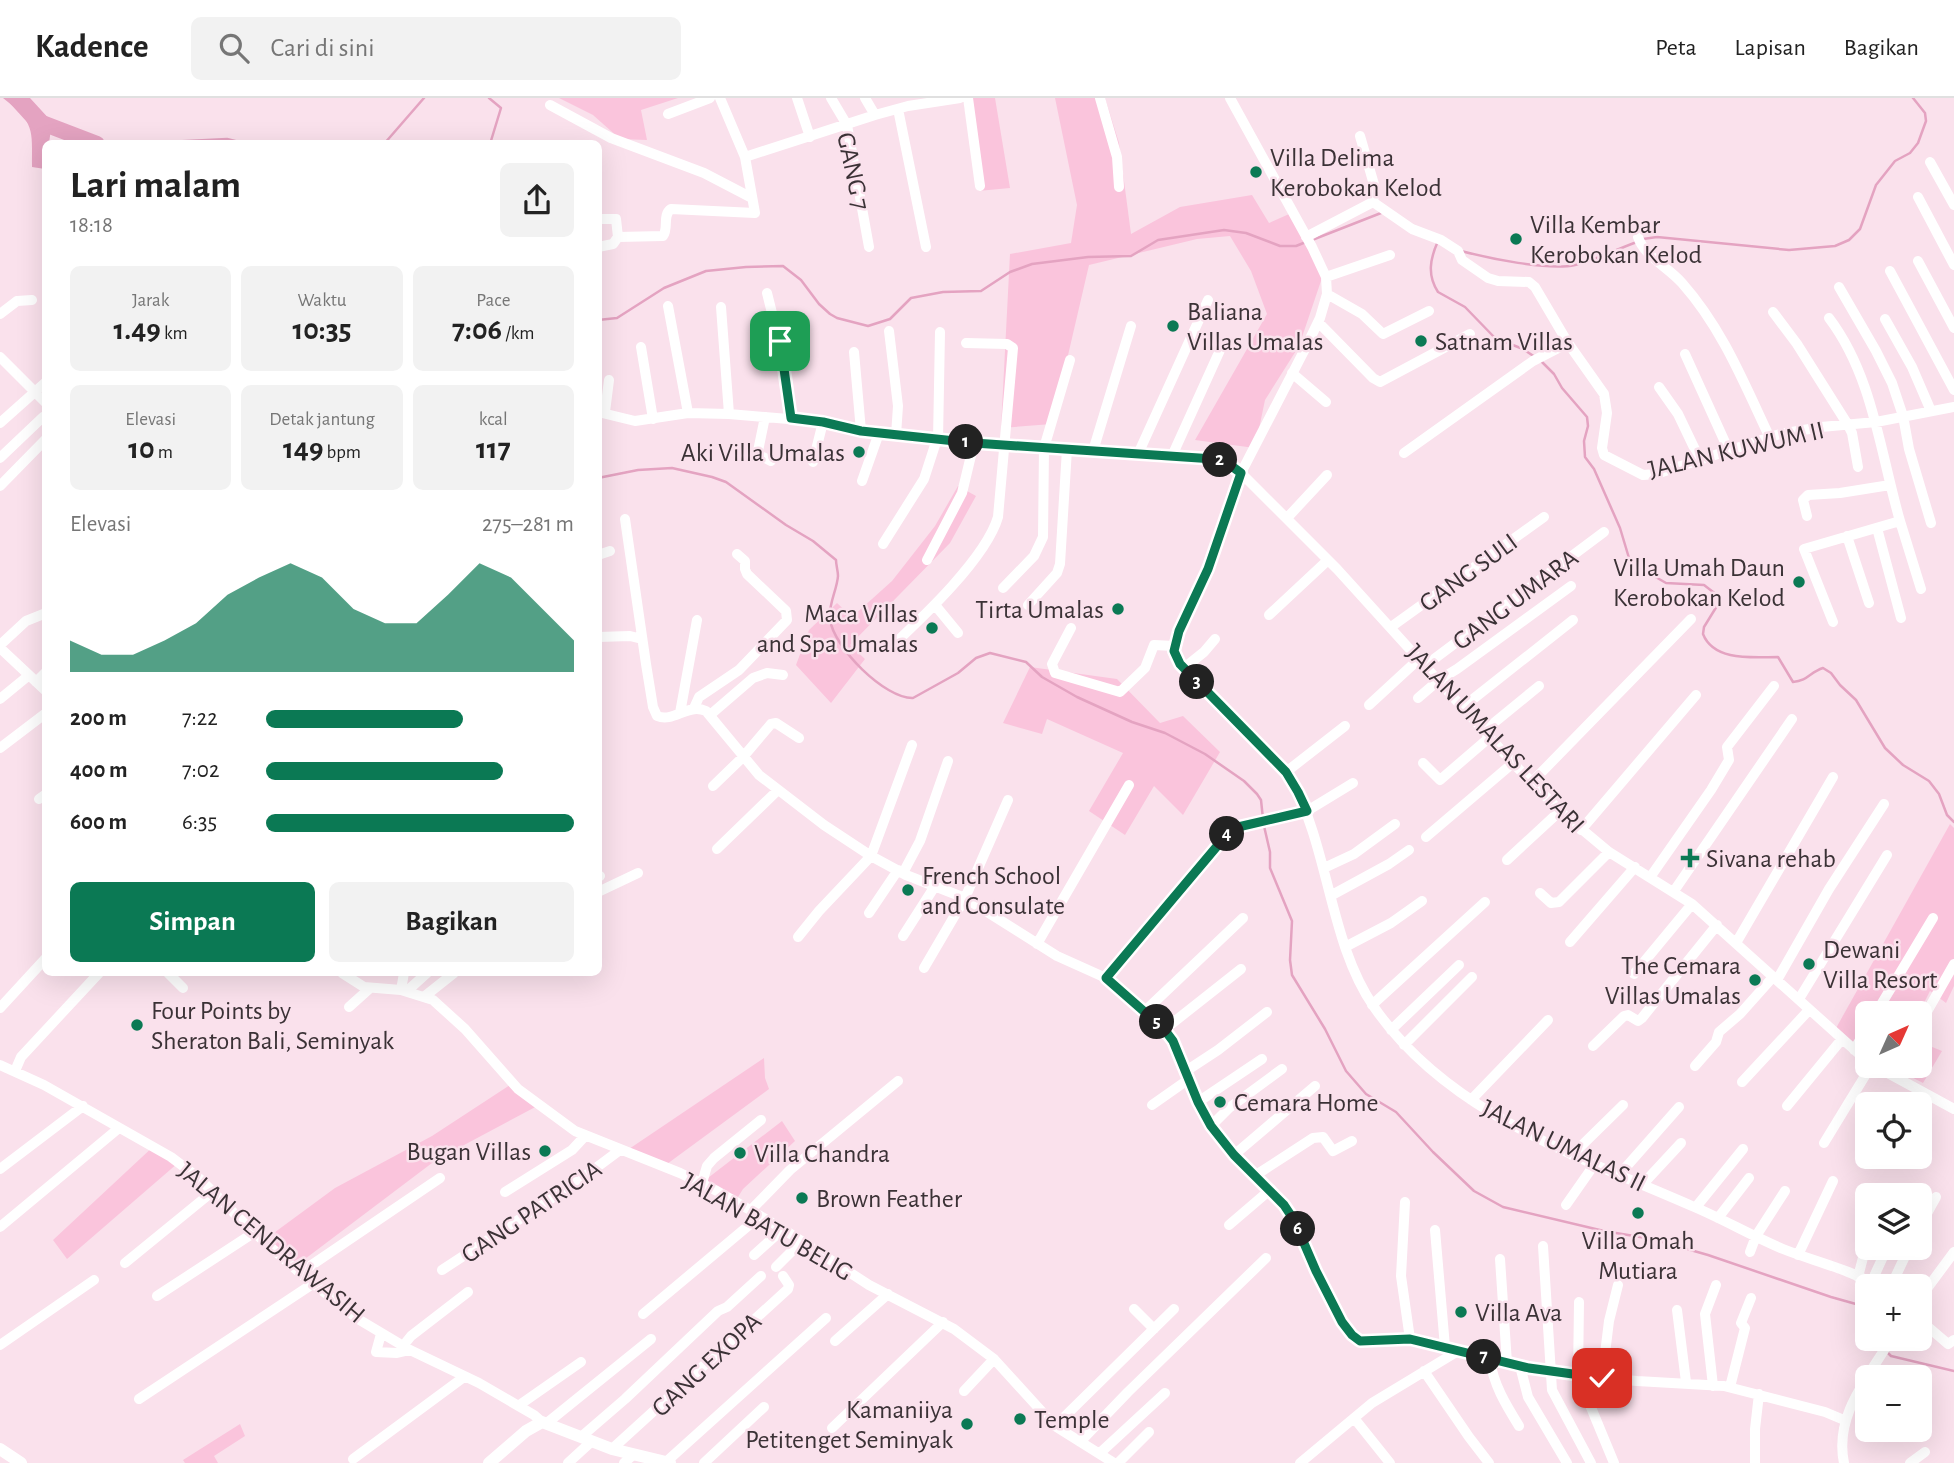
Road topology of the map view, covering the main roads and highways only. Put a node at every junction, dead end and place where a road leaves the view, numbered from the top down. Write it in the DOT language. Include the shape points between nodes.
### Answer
graph roads {
  1 [pos="0,1449"];
  2 [pos="629,1459"];
  3 [pos="668,1462"];
  4 [pos="21,1463"];
  5 [pos="489,1463"];
  1 -- 4 [label="main road"];
  2 -- 3 [label="main road"];
  2 -- 5 [label="main road" via="544,1422 526,1431"];
}
